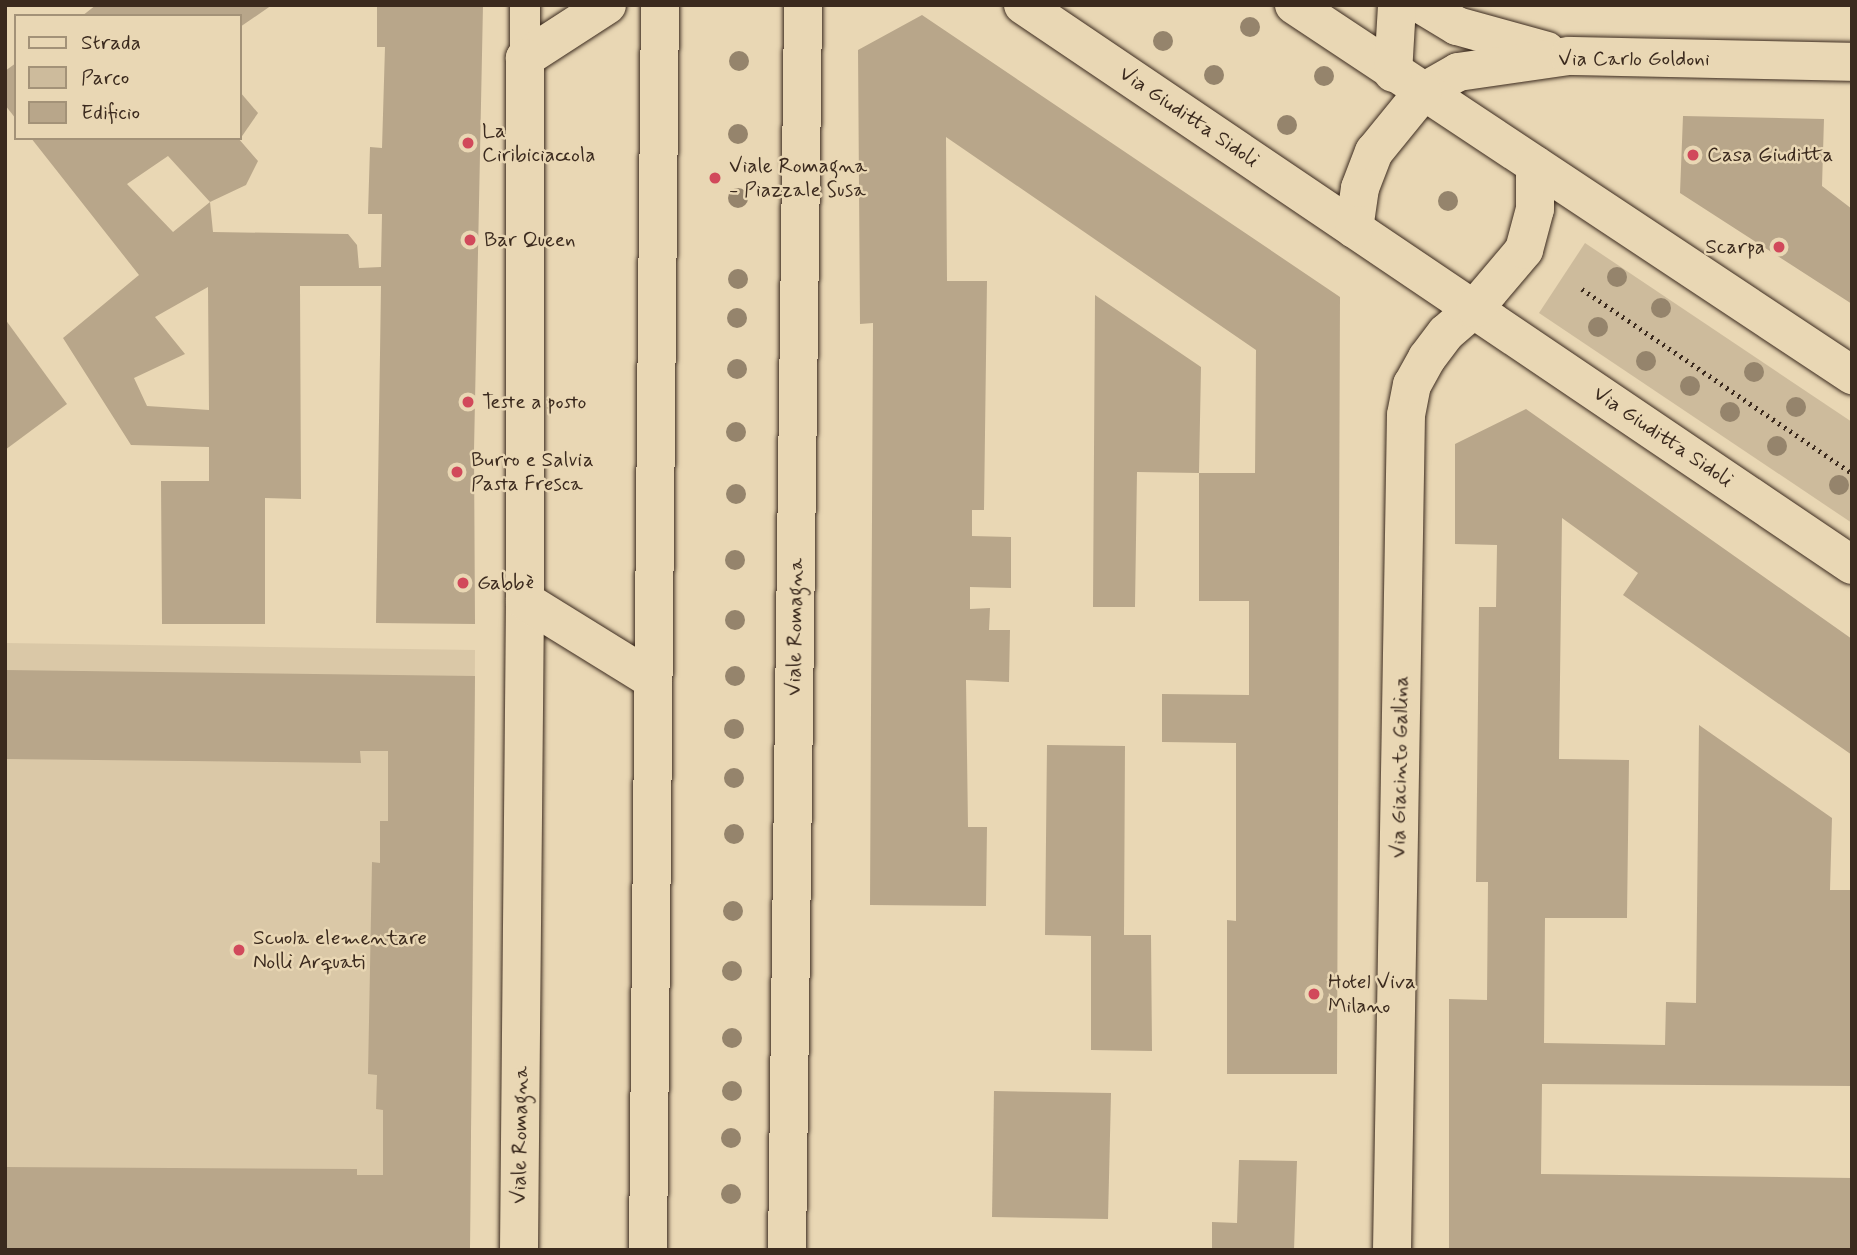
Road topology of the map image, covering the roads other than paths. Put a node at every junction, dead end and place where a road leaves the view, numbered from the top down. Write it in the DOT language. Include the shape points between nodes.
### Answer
graph roads {
  1 [pos="526,5"];
  2 [pos="607,5"];
  3 [pos="660,5"];
  4 [pos="803,5"];
  5 [pos="1023,5"];
  6 [pos="1294,5"];
  7 [pos="1397,5"];
  8 [pos="1422,5"];
  9 [pos="1569,56"];
  10 [pos="525,58"];
  11 [pos="1852,62"];
  12 [pos="1408,83"];
  13 [pos="1535,164"];
  14 [pos="1354,229"];
  15 [pos="1475,308"];
  16 [pos="1852,375"];
  17 [pos="1852,565"];
  18 [pos="525,601"];
  19 [pos="653,680"];
  20 [pos="519,1250"];
  21 [pos="648,1250"];
  22 [pos="787,1250"];
  23 [pos="1392,1250"];
  1 -- 10 [label="lane, Viale Romagna"];
  2 -- 10 [label="street"];
  3 -- 19 [label="street"];
  4 -- 22 [label="street, Viale Romagna"];
  5 -- 14 [label="street, Via Giuditta Sidoli"];
  6 -- 12 [label="street"];
  7 -- 12 [label="street"];
  8 -- 9 [label="street" via="1437,17 1476,33"];
  9 -- 11 [label="street, Via Carlo Goldoni"];
  9 -- 12 [label="street, Via Carlo Goldoni"];
  10 -- 18 [label="street, Viale Romagna"];
  12 -- 13 [label="street"];
  12 -- 14 [label="street" via="1360,188"];
  13 -- 15 [label="street" via="1535,209 1524,250"];
  13 -- 16 [label="street"];
  14 -- 15 [label="street, Via Giuditta Sidoli"];
  15 -- 17 [label="street, Via Giuditta Sidoli"];
  15 -- 23 [label="street, Via Giacinto Gallina" via="1446,332 1427,358 1412,385 1406,415"];
  18 -- 19 [label="street"];
  18 -- 20 [label="street, Viale Romagna"];
  19 -- 21 [label="street"];
}
